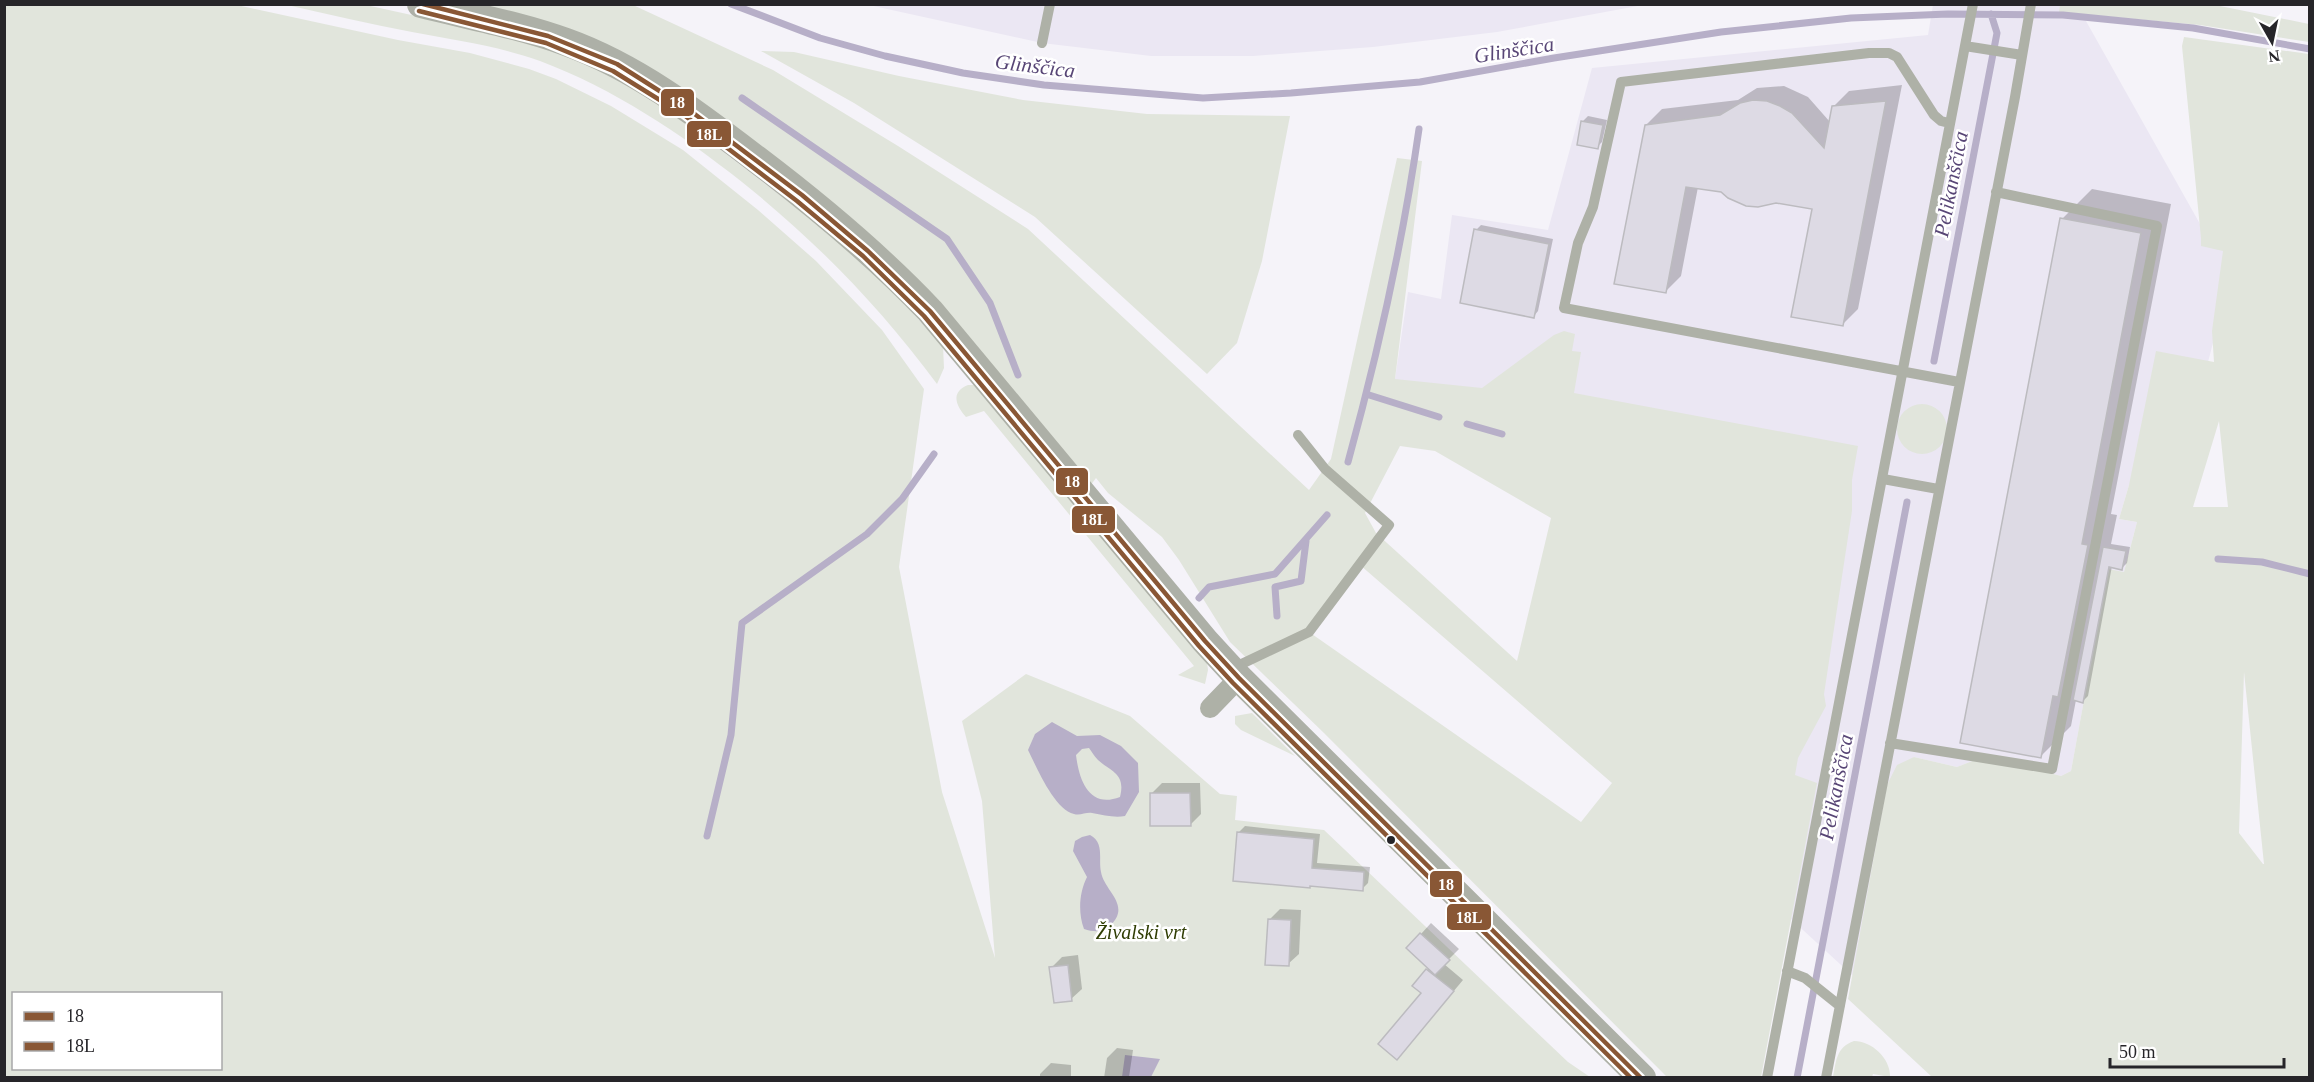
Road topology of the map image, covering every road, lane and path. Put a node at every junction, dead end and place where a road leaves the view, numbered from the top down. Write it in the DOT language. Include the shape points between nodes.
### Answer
graph roads {
  1 [pos="421,4"];
  2 [pos="1050,4"];
  3 [pos="1974,4"];
  4 [pos="2031,4"];
  5 [pos="1042,43"];
  6 [pos="1965,46"];
  7 [pos="2022,55"];
  8 [pos="1949,123"];
  9 [pos="1996,192"];
  10 [pos="1903,372"];
  11 [pos="1959,382"];
  12 [pos="1298,435"];
  13 [pos="1883,479"];
  14 [pos="1938,489"];
  15 [pos="1235,674"];
  16 [pos="1210,708"];
  17 [pos="1890,743"];
  18 [pos="1787,971"];
  19 [pos="1838,1003"];
  20 [pos="1642,1077"];
  21 [pos="1767,1077"];
  22 [pos="1827,1077"];
  1 -- 15 [label="main road" via="567,42 618,65 728,137 855,238 930,311"];
  2 -- 5 [label="lane"];
  3 -- 6 [label="lane"];
  4 -- 7 [label="lane"];
  6 -- 7 [label="lane"];
  6 -- 8 [label="lane"];
  7 -- 9 [label="lane"];
  8 -- 10 [label="lane"];
  8 -- 10 [label="lane" via="1934,115 1897,57 1888,53 1621,82 1593,207 1578,243 1564,308"];
  9 -- 11 [label="lane"];
  9 -- 17 [label="lane" via="2157,226 2153,249 2052,769"];
  10 -- 11 [label="lane"];
  10 -- 13 [label="lane"];
  11 -- 14 [label="lane"];
  12 -- 15 [label="lane" via="1325,469 1389,525 1310,632"];
  13 -- 14 [label="lane"];
  13 -- 18 [label="lane"];
  14 -- 17 [label="lane"];
  15 -- 16 [label="street"];
  15 -- 20 [label="main road"];
  17 -- 19 [label="lane"];
  18 -- 19 [label="lane" via="1805,978"];
  18 -- 21 [label="lane"];
  19 -- 22 [label="lane"];
}
